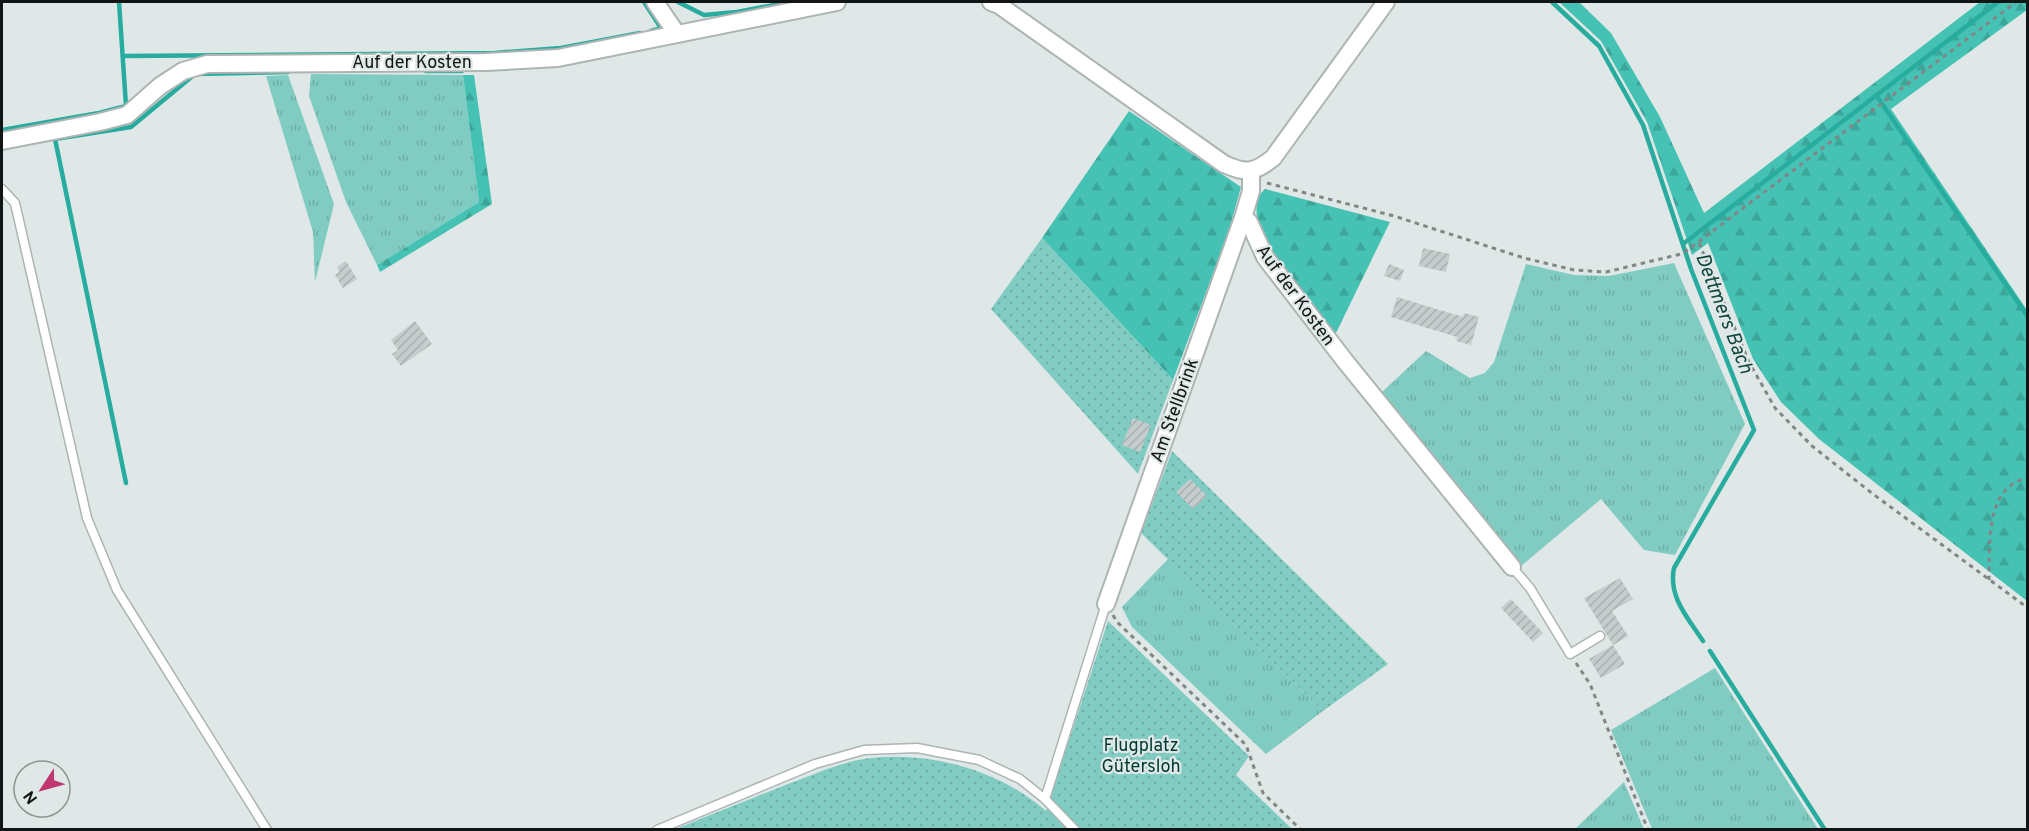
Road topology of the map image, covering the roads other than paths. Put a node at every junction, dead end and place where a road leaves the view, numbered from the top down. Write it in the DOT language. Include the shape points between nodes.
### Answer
graph roads {
  1 [pos="655,2"];
  2 [pos="837,2"];
  3 [pos="991,2"];
  4 [pos="1386,2"];
  5 [pos="677,34"];
  6 [pos="2,141"];
  7 [pos="1251,172"];
  8 [pos="2,189"];
  9 [pos="1243,218"];
  10 [pos="1512,567"];
  11 [pos="1106,604"];
  12 [pos="1600,636"];
  13 [pos="1045,799"];
  14 [pos="267,830"];
  15 [pos="657,830"];
  16 [pos="1075,830"];
  1 -- 5 [label="street"];
  2 -- 5 [label="street, Auf der Kosten"];
  3 -- 7 [label="street" via="1224,164"];
  4 -- 7 [label="street" via="1273,158"];
  5 -- 6 [label="street, Auf der Kosten" via="558,58 207,64 183,71 127,115"];
  7 -- 9 [label="street" via="1251,191"];
  8 -- 14 [label="lane" via="15,203 87,518 117,590"];
  9 -- 10 [label="street, Auf der Kosten" via="1279,276"];
  9 -- 11 [label="street, Am Stellbrink"];
  10 -- 12 [label="lane" via="1530,588 1570,654"];
  11 -- 13 [label="lane"];
  13 -- 15 [label="lane" via="1020,779 979,760 917,748 864,750 815,764"];
  13 -- 16 [label="lane"];
}
